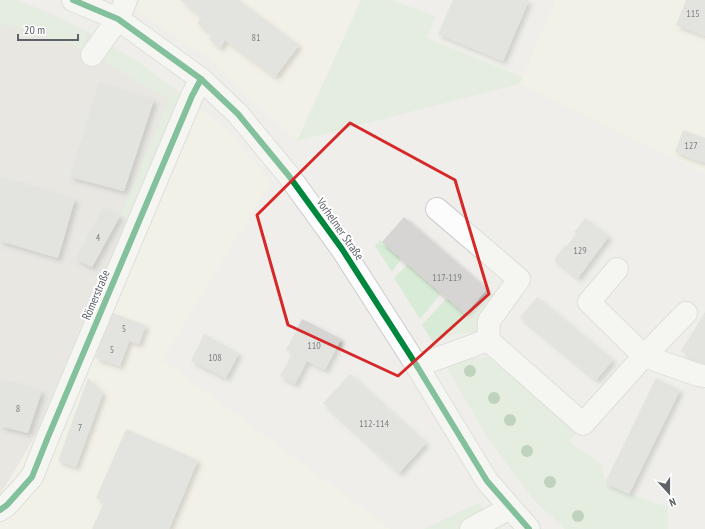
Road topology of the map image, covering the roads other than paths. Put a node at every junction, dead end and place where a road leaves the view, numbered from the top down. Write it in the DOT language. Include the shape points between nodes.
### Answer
graph roads {
  1 [pos="73,0"];
  2 [pos="122,10"];
  3 [pos="92,56"];
  4 [pos="201,79"];
  5 [pos="437,209"];
  6 [pos="617,269"];
  7 [pos="686,313"];
  8 [pos="488,340"];
  9 [pos="644,356"];
  10 [pos="417,366"];
  11 [pos="705,376"];
  12 [pos="510,508"];
  13 [pos="0,510"];
  14 [pos="471,529"];
  15 [pos="529,529"];
  1 -- 2 [label="street, Vorhelmer Straße"];
  2 -- 3 [label="street"];
  2 -- 4 [label="street, Vorhelmer Straße"];
  4 -- 10 [label="street, Vorhelmer Straße" via="238,114 289,176 342,249"];
  4 -- 13 [label="street, Römerstraße" via="32,478"];
  5 -- 8 [label="street" via="519,279 490,321"];
  6 -- 9 [label="street" via="589,302"];
  7 -- 9 [label="street"];
  8 -- 9 [label="street" via="583,424"];
  8 -- 10 [label="street"];
  9 -- 11 [label="street" via="698,376"];
  10 -- 12 [label="street, Vorhelmer Straße" via="487,481"];
  12 -- 14 [label="street"];
  12 -- 15 [label="street, Vorhelmer Straße"];
}
